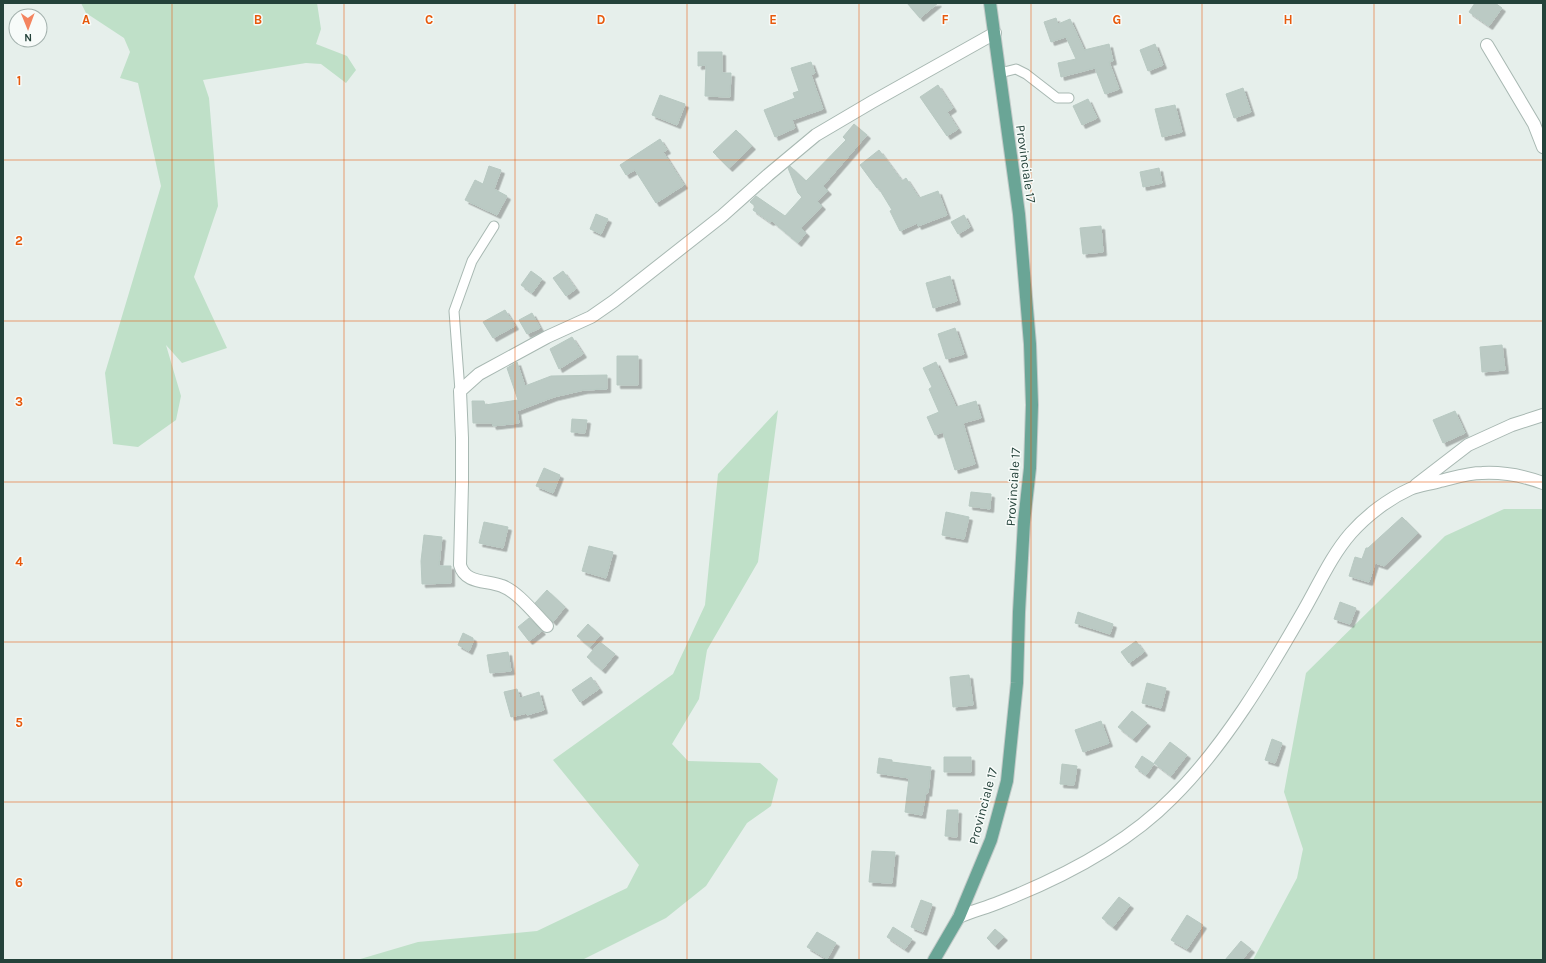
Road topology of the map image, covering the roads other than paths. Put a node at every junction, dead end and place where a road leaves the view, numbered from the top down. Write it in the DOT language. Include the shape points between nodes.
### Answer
graph roads {
  1 [pos="990,3"];
  2 [pos="995,33"];
  3 [pos="1488,45"];
  4 [pos="1000,73"];
  5 [pos="1069,98"];
  6 [pos="1543,147"];
  7 [pos="494,226"];
  8 [pos="460,390"];
  9 [pos="1543,415"];
  10 [pos="1543,483"];
  11 [pos="1411,489"];
  12 [pos="546,626"];
  13 [pos="959,917"];
  14 [pos="934,960"];
  1 -- 2 [label="main road, Provinciale 17"];
  2 -- 4 [label="main road, Provinciale 17"];
  2 -- 8 [label="street" via="816,135 722,216 614,301 591,317 547,337 479,374"];
  3 -- 6 [label="street" via="1534,124"];
  4 -- 5 [label="lane" via="1016,69 1057,98"];
  4 -- 13 [label="main road, Provinciale 17" via="1019,214 1030,344 1030,468 1024,522 1017,683 1007,781 991,840"];
  7 -- 8 [label="lane" via="472,261 454,311"];
  8 -- 12 [label="street" via="462,572 470,579 503,586 520,598"];
  9 -- 11 [label="street" via="1512,425 1468,445"];
  10 -- 11 [label="street" via="1508,474 1481,472"];
  11 -- 13 [label="street" via="1364,519 1336,552 1258,686 1213,751 1171,799 1114,846 1038,885"];
  13 -- 14 [label="main road, Provinciale 17"];
}
